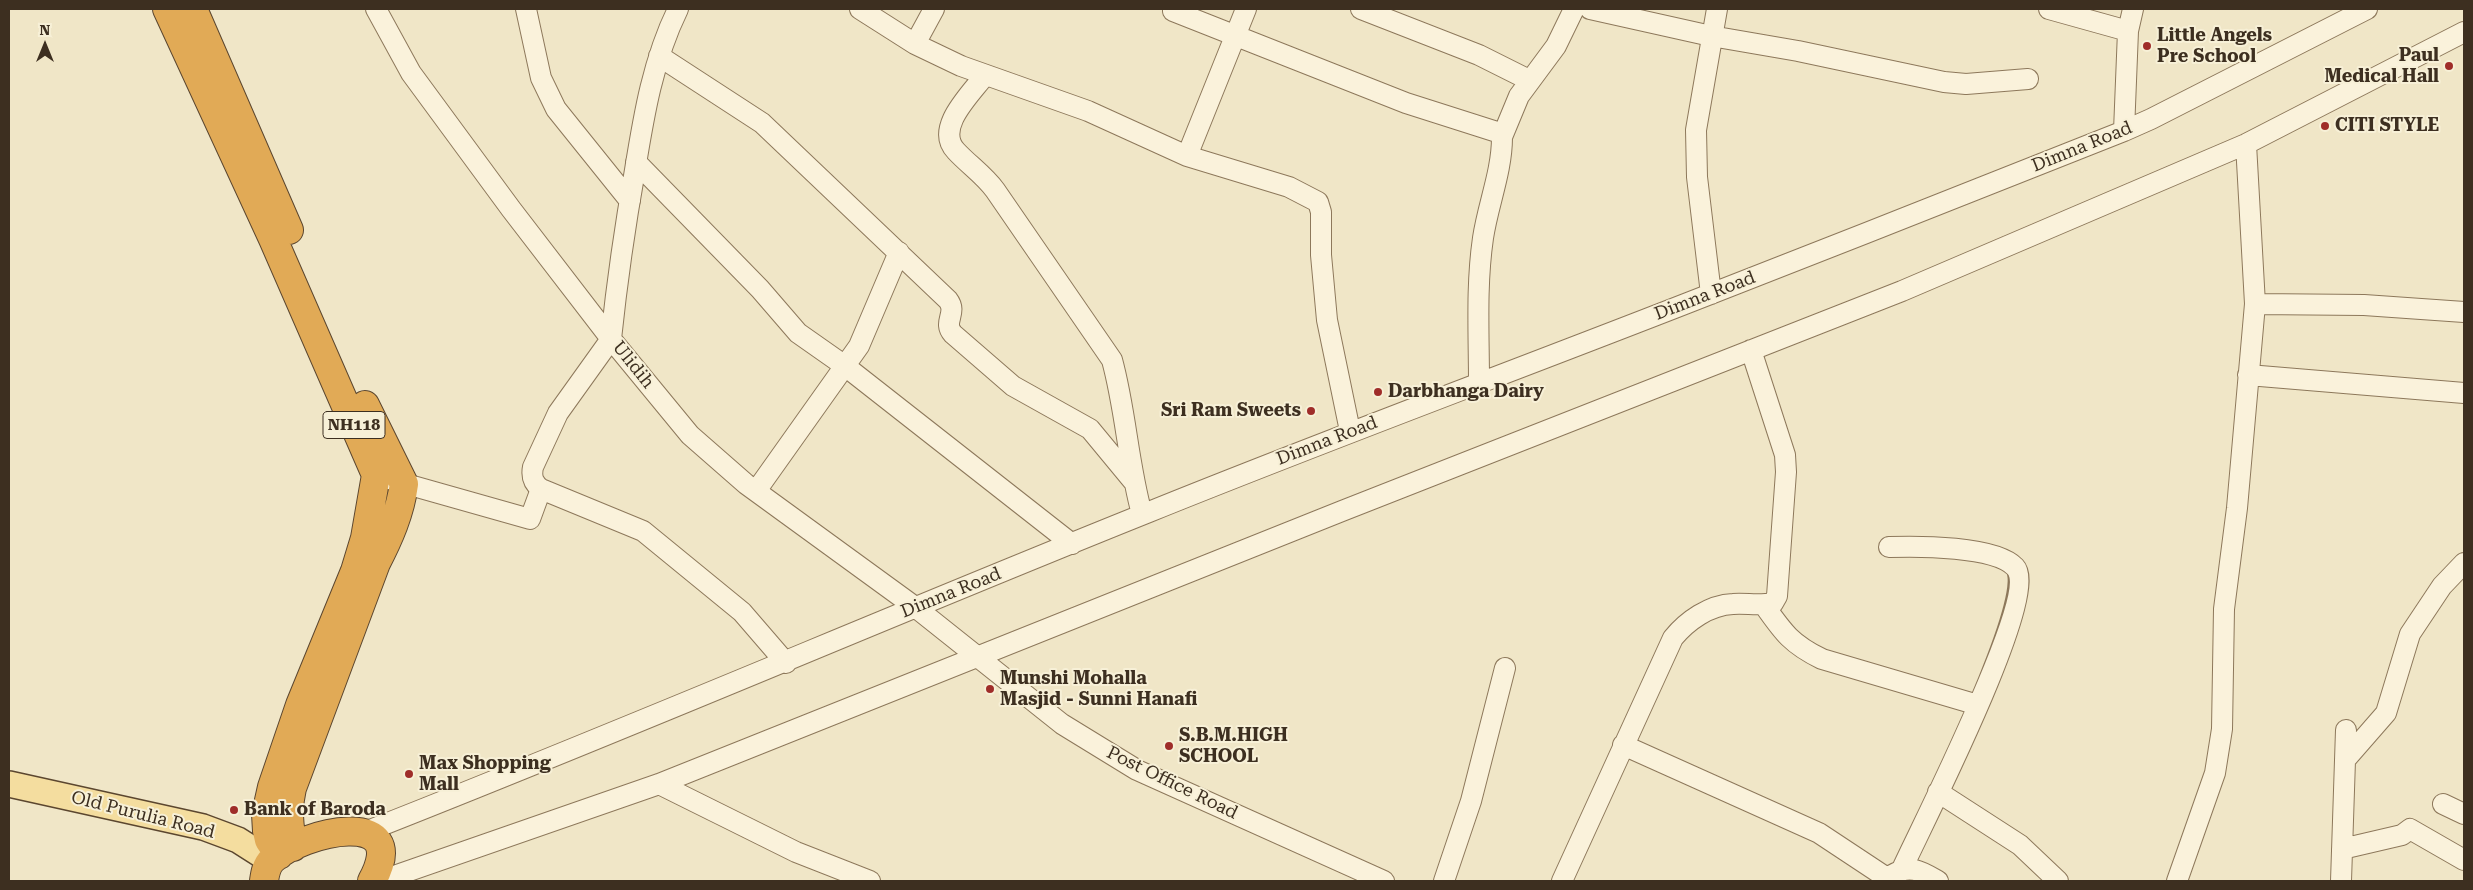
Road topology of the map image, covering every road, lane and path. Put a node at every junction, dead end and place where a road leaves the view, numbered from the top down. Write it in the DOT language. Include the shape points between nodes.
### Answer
graph roads {
  1 [pos="167,9"];
  2 [pos="193,9"];
  3 [pos="376,9"];
  4 [pos="526,9"];
  5 [pos="678,9"];
  6 [pos="860,9"];
  7 [pos="934,9"];
  8 [pos="1246,9"];
  9 [pos="1361,9"];
  10 [pos="1574,9"];
  11 [pos="1590,9"];
  12 [pos="1716,9"];
  13 [pos="2050,9"];
  14 [pos="2133,9"];
  15 [pos="2367,9"];
  16 [pos="1173,11"];
  17 [pos="2128,31"];
  18 [pos="2464,32"];
  19 [pos="1234,36"];
  20 [pos="1711,36"];
  21 [pos="915,44"];
  22 [pos="659,56"];
  23 [pos="985,75"];
  24 [pos="2028,79"];
  25 [pos="1529,80"];
  26 [pos="2124,131"];
  27 [pos="1502,137"];
  28 [pos="2246,144"];
  29 [pos="1187,156"];
  30 [pos="636,162"];
  31 [pos="630,201"];
  32 [pos="899,252"];
  33 [pos="1711,294"];
  34 [pos="2255,304"];
  35 [pos="2464,312"];
  36 [pos="610,339"];
  37 [pos="1751,350"];
  38 [pos="845,366"];
  39 [pos="2248,376"];
  40 [pos="1480,383"];
  41 [pos="2464,393"];
  42 [pos="1350,431"];
  43 [pos="376,475"];
  44 [pos="1133,481"];
  45 [pos="404,484"];
  46 [pos="541,489"];
  47 [pos="756,490"];
  48 [pos="1142,514"];
  49 [pos="1072,544"];
  50 [pos="1889,547"];
  51 [pos="2464,563"];
  52 [pos="1764,605"];
  53 [pos="915,607"];
  54 [pos="977,657"];
  55 [pos="786,663"];
  56 [pos="1505,668"];
  57 [pos="1978,705"];
  58 [pos="2346,730"];
  59 [pos="1623,745"];
  60 [pos="2345,760"];
  61 [pos="9,784"];
  62 [pos="659,784"];
  63 [pos="1938,792"];
  64 [pos="2443,804"];
  65 [pos="2464,814"];
  66 [pos="365,832"];
  67 [pos="2342,849"];
  68 [pos="2464,860"];
  69 [pos="272,868"];
  70 [pos="836,875"];
  71 [pos="1891,876"];
  72 [pos="2346,879"];
  73 [pos="372,881"];
  74 [pos="380,881"];
  75 [pos="870,881"];
  76 [pos="1384,881"];
  77 [pos="1444,881"];
  78 [pos="1562,881"];
  79 [pos="1938,881"];
  80 [pos="2058,881"];
  81 [pos="2177,881"];
  1 -- 43 [label="highway, NH118" via="274,239"];
  2 -- 45 [label="highway, NH118" via="370,417"];
  3 -- 36 [label="street" via="411,73"];
  4 -- 31 [label="street" via="542,78 556,109"];
  5 -- 22 [label="street, Ulidih"];
  6 -- 21 [label="street"];
  7 -- 21 [label="street"];
  8 -- 19 [label="street"];
  9 -- 25 [label="street" via="1479,55"];
  10 -- 25 [label="street" via="1556,46"];
  11 -- 20 [label="street"];
  12 -- 20 [label="street"];
  13 -- 17 [label="street"];
  14 -- 17 [label="street"];
  15 -- 26 [label="street, Dimna Road"];
  16 -- 19 [label="street"];
  17 -- 26 [label="street"];
  18 -- 28 [label="street"];
  19 -- 27 [label="street" via="1406,104 1497,132"];
  19 -- 29 [label="street"];
  20 -- 24 [label="street" via="1798,50 1944,82 1966,84"];
  20 -- 33 [label="street" via="1698,110 1696,148"];
  21 -- 23 [label="street"];
  22 -- 30 [label="street, Ulidih" via="650,84"];
  22 -- 32 [label="street" via="762,122"];
  23 -- 29 [label="street" via="1088,111"];
  23 -- 44 [label="street" via="949,127 948,140 996,190 1112,360"];
  25 -- 27 [label="street" via="1518,96"];
  26 -- 33 [label="street, Dimna Road"];
  27 -- 40 [label="street" via="1480,263"];
  28 -- 34 [label="street"];
  28 -- 37 [label="street" via="1902,290"];
  29 -- 42 [label="street" via="1289,187 1318,202 1327,320"];
  30 -- 31 [label="street, Ulidih"];
  30 -- 38 [label="street" via="760,289 798,333"];
  31 -- 36 [label="street, Ulidih"];
  32 -- 38 [label="street" via="858,346"];
  32 -- 44 [label="street" via="952,305 948,328 953,334 1012,386 1090,429"];
  33 -- 40 [label="street, Dimna Road"];
  34 -- 35 [label="street" via="2364,305"];
  34 -- 39 [label="street"];
  36 -- 46 [label="street" via="558,413 532,475 534,484"];
  36 -- 47 [label="street, Ulidih" via="690,435"];
  37 -- 52 [label="street" via="1785,455 1786,472 1780,586 1773,603"];
  37 -- 54 [label="street"];
  38 -- 47 [label="street"];
  38 -- 49 [label="street"];
  39 -- 41 [label="street"];
  39 -- 81 [label="street" via="2237,508 2224,609 2220,752"];
  40 -- 42 [label="street, Dimna Road"];
  42 -- 48 [label="street, Dimna Road"];
  43 -- 45 [label="street"];
  43 -- 69 [label="highway" via="365,538 357,563 300,706 272,787 266,814"];
  44 -- 48 [label="street"];
  45 -- 46 [label="street" via="530,519"];
  45 -- 69 [label="highway" via="391,534 376,563 292,788 288,823"];
  46 -- 55 [label="street" via="643,532 742,612"];
  47 -- 53 [label="street, Ulidih"];
  48 -- 49 [label="street, Dimna Road"];
  49 -- 53 [label="street, Dimna Road"];
  50 -- 57 [label="street" via="1930,546 1982,553 2005,559 2016,568 2020,579 2012,619"];
  51 -- 60 [label="street" via="2442,586 2410,634 2386,713"];
  52 -- 57 [label="street" via="1800,649 1822,659"];
  52 -- 59 [label="street" via="1722,605 1684,624 1672,638"];
  53 -- 54 [label="street, Post Office Road"];
  53 -- 55 [label="street, Dimna Road"];
  54 -- 62 [label="street"];
  54 -- 76 [label="street, Post Office Road" via="1062,724 1137,770"];
  55 -- 66 [label="street, Dimna Road" via="514,775"];
  56 -- 77 [label="street" via="1471,801"];
  57 -- 63 [label="street"];
  58 -- 60 [label="street"];
  59 -- 71 [label="street" via="1819,833"];
  59 -- 78 [label="street"];
  60 -- 67 [label="street"];
  61 -- 69 [label="main road, Old Purulia Road" via="203,827 238,840"];
  62 -- 70 [label="street"];
  62 -- 74 [label="street"];
  63 -- 71 [label="street"];
  63 -- 80 [label="street" via="2020,845"];
  64 -- 65 [label="street"];
  66 -- 69 [label="highway" via="349,830 326,834"];
  66 -- 73 [label="highway" via="377,840 382,853 380,868"];
  67 -- 68 [label="street" via="2402,835 2410,829"];
  67 -- 72 [label="street"];
  70 -- 75 [label="street"];
  71 -- 79 [label="street" via="1922,872"];
}
